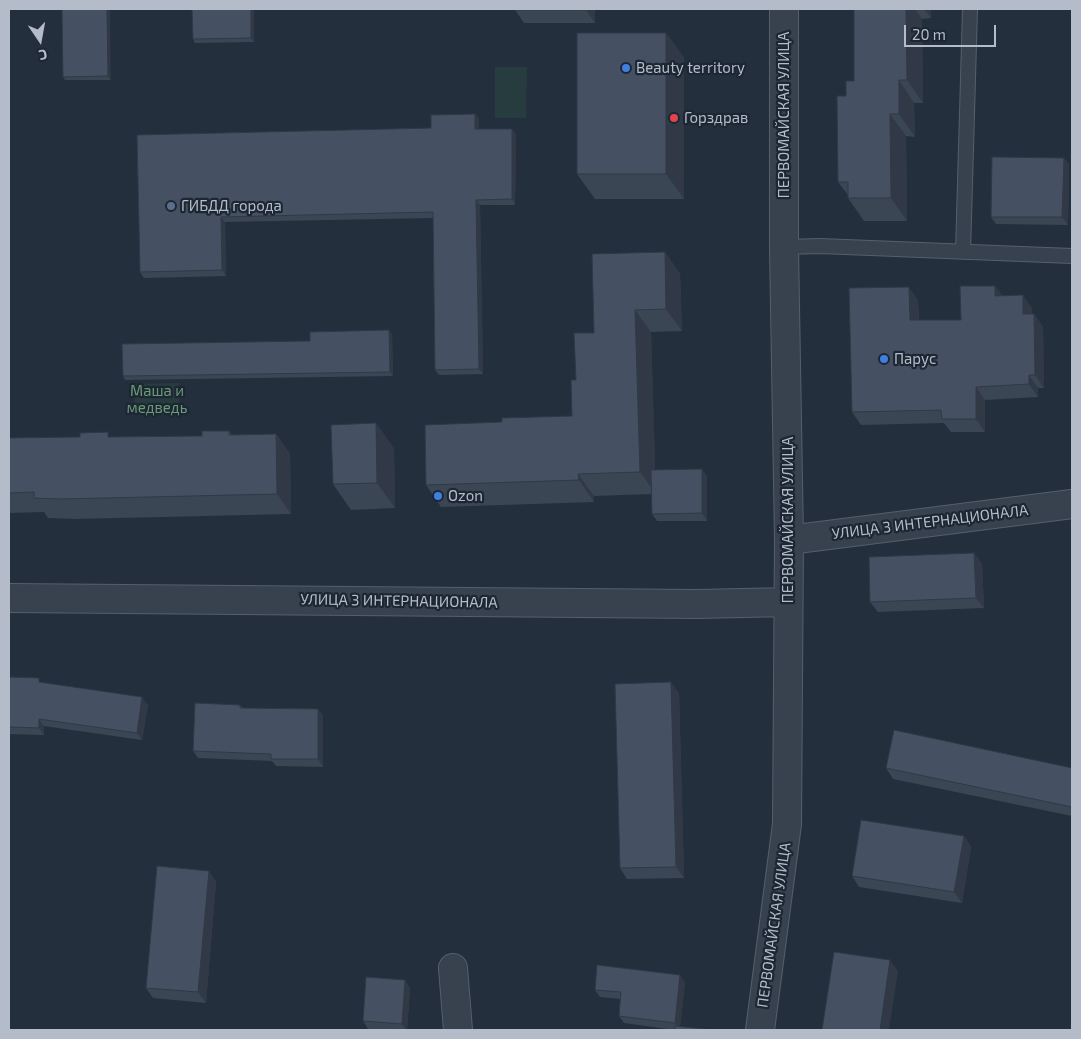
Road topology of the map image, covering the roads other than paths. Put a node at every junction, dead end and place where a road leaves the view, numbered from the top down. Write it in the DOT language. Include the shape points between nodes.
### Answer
graph roads {
  1 [pos="784,9"];
  2 [pos="970,9"];
  3 [pos="784,247"];
  4 [pos="963,252"];
  5 [pos="1072,256"];
  6 [pos="1072,504"];
  7 [pos="788,540"];
  8 [pos="9,598"];
  9 [pos="788,602"];
  10 [pos="453,968"];
  11 [pos="458,1030"];
  12 [pos="760,1030"];
  1 -- 3 [label="street, ПЕРВОМАЙСКАЯ УЛИЦА"];
  2 -- 4 [label="lane"];
  3 -- 4 [label="lane"];
  3 -- 7 [label="street, ПЕРВОМАЙСКАЯ УЛИЦА"];
  4 -- 5 [label="lane"];
  6 -- 7 [label="street, УЛИЦА 3 ИНТЕРНАЦИОНАЛА"];
  7 -- 9 [label="street, ПЕРВОМАЙСКАЯ УЛИЦА"];
  8 -- 9 [label="street, УЛИЦА 3 ИНТЕРНАЦИОНАЛА"];
  9 -- 12 [label="street, ПЕРВОМАЙСКАЯ УЛИЦА" via="787,824"];
  10 -- 11 [label="street"];
}
